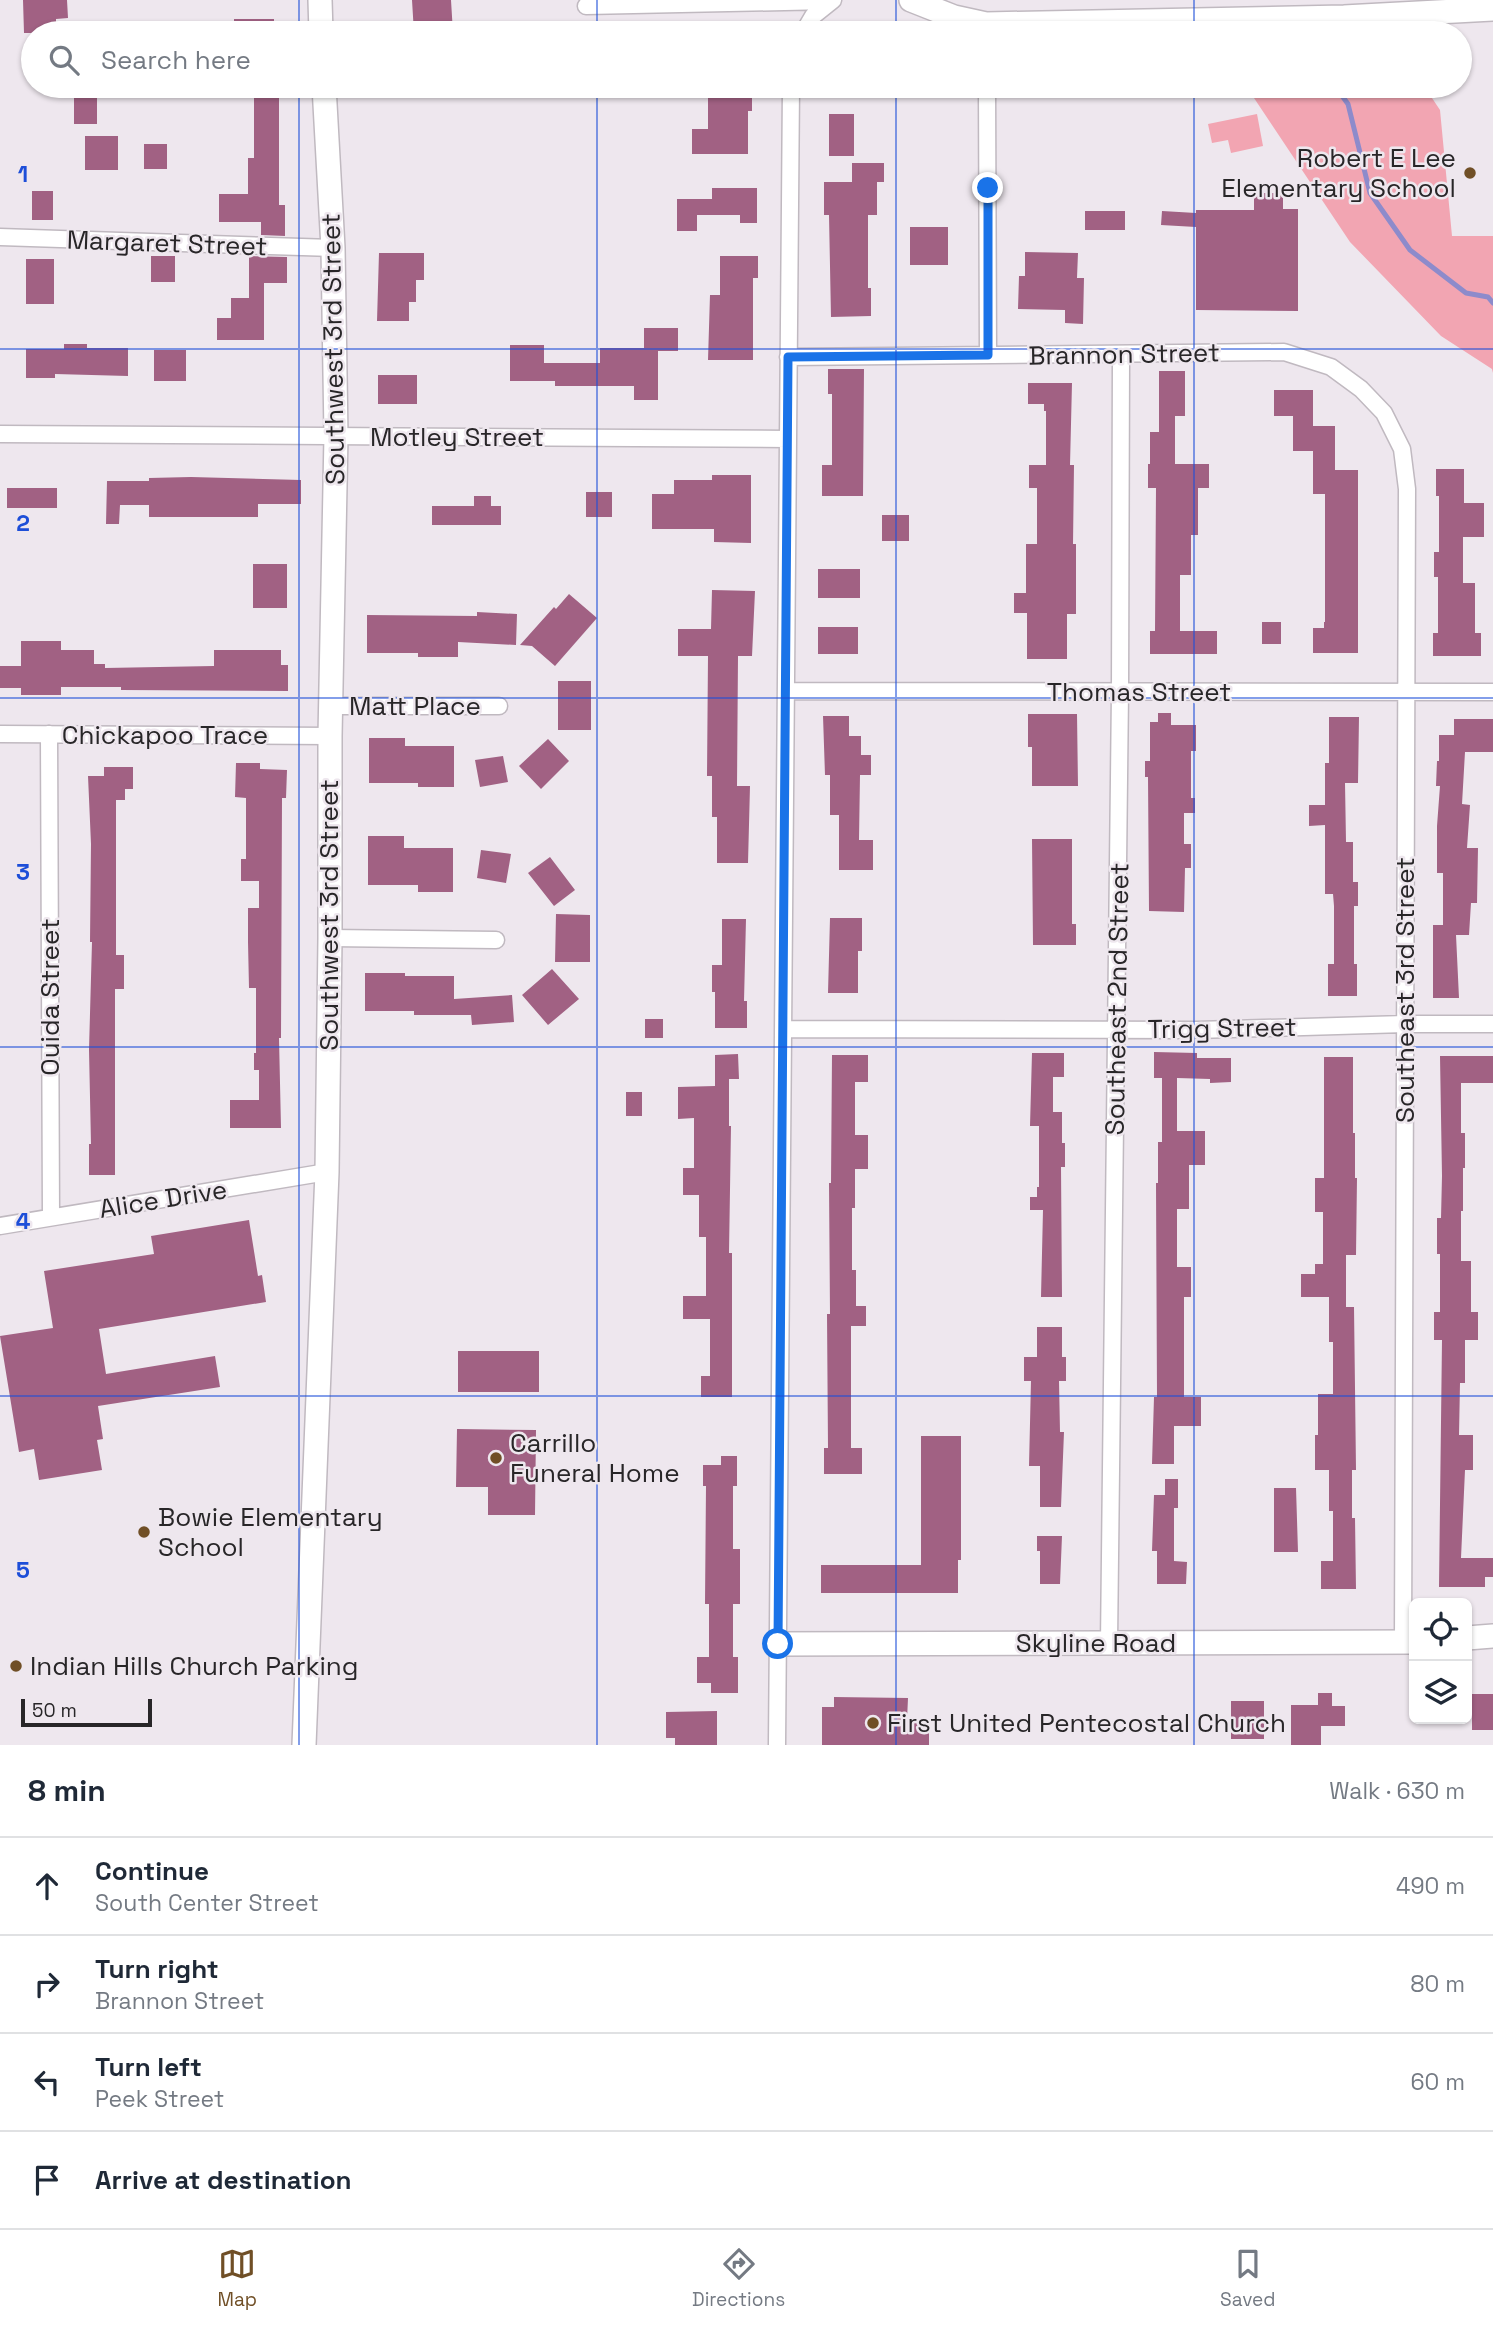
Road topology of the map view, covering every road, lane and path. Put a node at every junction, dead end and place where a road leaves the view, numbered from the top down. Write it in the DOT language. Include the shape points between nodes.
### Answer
graph roads {
  1 [pos="320,0"];
  2 [pos="911,0"];
  3 [pos="832,1"];
  4 [pos="1463,5"];
  5 [pos="586,6"];
  6 [pos="1493,9"];
  7 [pos="321,21"];
  8 [pos="810,21"];
  9 [pos="965,21"];
  10 [pos="1225,21"];
  11 [pos="325,98"];
  12 [pos="791,98"];
  13 [pos="987,98"];
  14 [pos="0,237"];
  15 [pos="333,248"];
  16 [pos="988,355"];
  17 [pos="1121,355"];
  18 [pos="788,357"];
  19 [pos="1331,367"];
  20 [pos="0,434"];
  21 [pos="336,436"];
  22 [pos="788,439"];
  23 [pos="786,691"];
  24 [pos="1120,692"];
  25 [pos="1406,692"];
  26 [pos="1493,692"];
  27 [pos="331,706"];
  28 [pos="499,706"];
  29 [pos="0,734"];
  30 [pos="49,734"];
  31 [pos="330,736"];
  32 [pos="330,938"];
  33 [pos="496,940"];
  34 [pos="1405,1024"];
  35 [pos="1493,1024"];
  36 [pos="783,1029"];
  37 [pos="1117,1030"];
  38 [pos="327,1172"];
  39 [pos="51,1217"];
  40 [pos="0,1226"];
  41 [pos="1493,1636"];
  42 [pos="1472,1638"];
  43 [pos="1409,1642"];
  44 [pos="1109,1643"];
  45 [pos="778,1644"];
  46 [pos="304,1745"];
  47 [pos="777,1745"];
  1 -- 7 [label="street"];
  2 -- 9 [label="street"];
  3 -- 5 [label="street"];
  3 -- 8 [label="street"];
  4 -- 6 [label="street"];
  4 -- 10 [label="street" via="1344,17"];
  11 -- 15 [label="street, Southwest 3rd Street"];
  12 -- 18 [label="street"];
  13 -- 16 [label="street"];
  14 -- 15 [label="street, Margaret Street"];
  15 -- 21 [label="street, Southwest 3rd Street"];
  16 -- 17 [label="street, Brannon Street"];
  16 -- 18 [label="street, Brannon Street"];
  17 -- 19 [label="street, Brannon Street" via="1284,352"];
  17 -- 24 [label="street, Southeast 2nd Street"];
  18 -- 22 [label="street"];
  19 -- 25 [label="street, Southeast 3rd Street" via="1362,389 1384,413 1402,449 1407,489"];
  20 -- 21 [label="street, Motley Street"];
  21 -- 22 [label="street, Motley Street"];
  21 -- 27 [label="street, Southwest 3rd Street"];
  22 -- 23 [label="street"];
  23 -- 24 [label="street, Thomas Street"];
  23 -- 36 [label="street"];
  24 -- 25 [label="street, Thomas Street"];
  24 -- 37 [label="street, Southeast 2nd Street"];
  25 -- 26 [label="street, Thomas Street"];
  25 -- 34 [label="street, Southeast 3rd Street"];
  27 -- 28 [label="street, Matt Place"];
  27 -- 31 [label="street, Southwest 3rd Street"];
  29 -- 30 [label="street, Chickapoo Trace"];
  30 -- 31 [label="street, Chickapoo Trace"];
  30 -- 39 [label="street, Ouida Street"];
  31 -- 32 [label="street, Southwest 3rd Street"];
  32 -- 33 [label="street"];
  32 -- 38 [label="street, Southwest 3rd Street"];
  34 -- 35 [label="street, Trigg Street"];
  34 -- 37 [label="street, Trigg Street"];
  34 -- 43 [label="street, Southeast 3rd Street"];
  36 -- 37 [label="street, Trigg Street"];
  36 -- 45 [label="street"];
  37 -- 44 [label="street, Southeast 2nd Street"];
  38 -- 39 [label="street, Alice Drive"];
  38 -- 46 [label="street, Southwest 3rd Street"];
  39 -- 40 [label="street, Alice Drive"];
  41 -- 42 [label="street"];
  43 -- 44 [label="street, Skyline Road"];
  44 -- 45 [label="street, Skyline Road"];
  45 -- 47 [label="street"];
}
